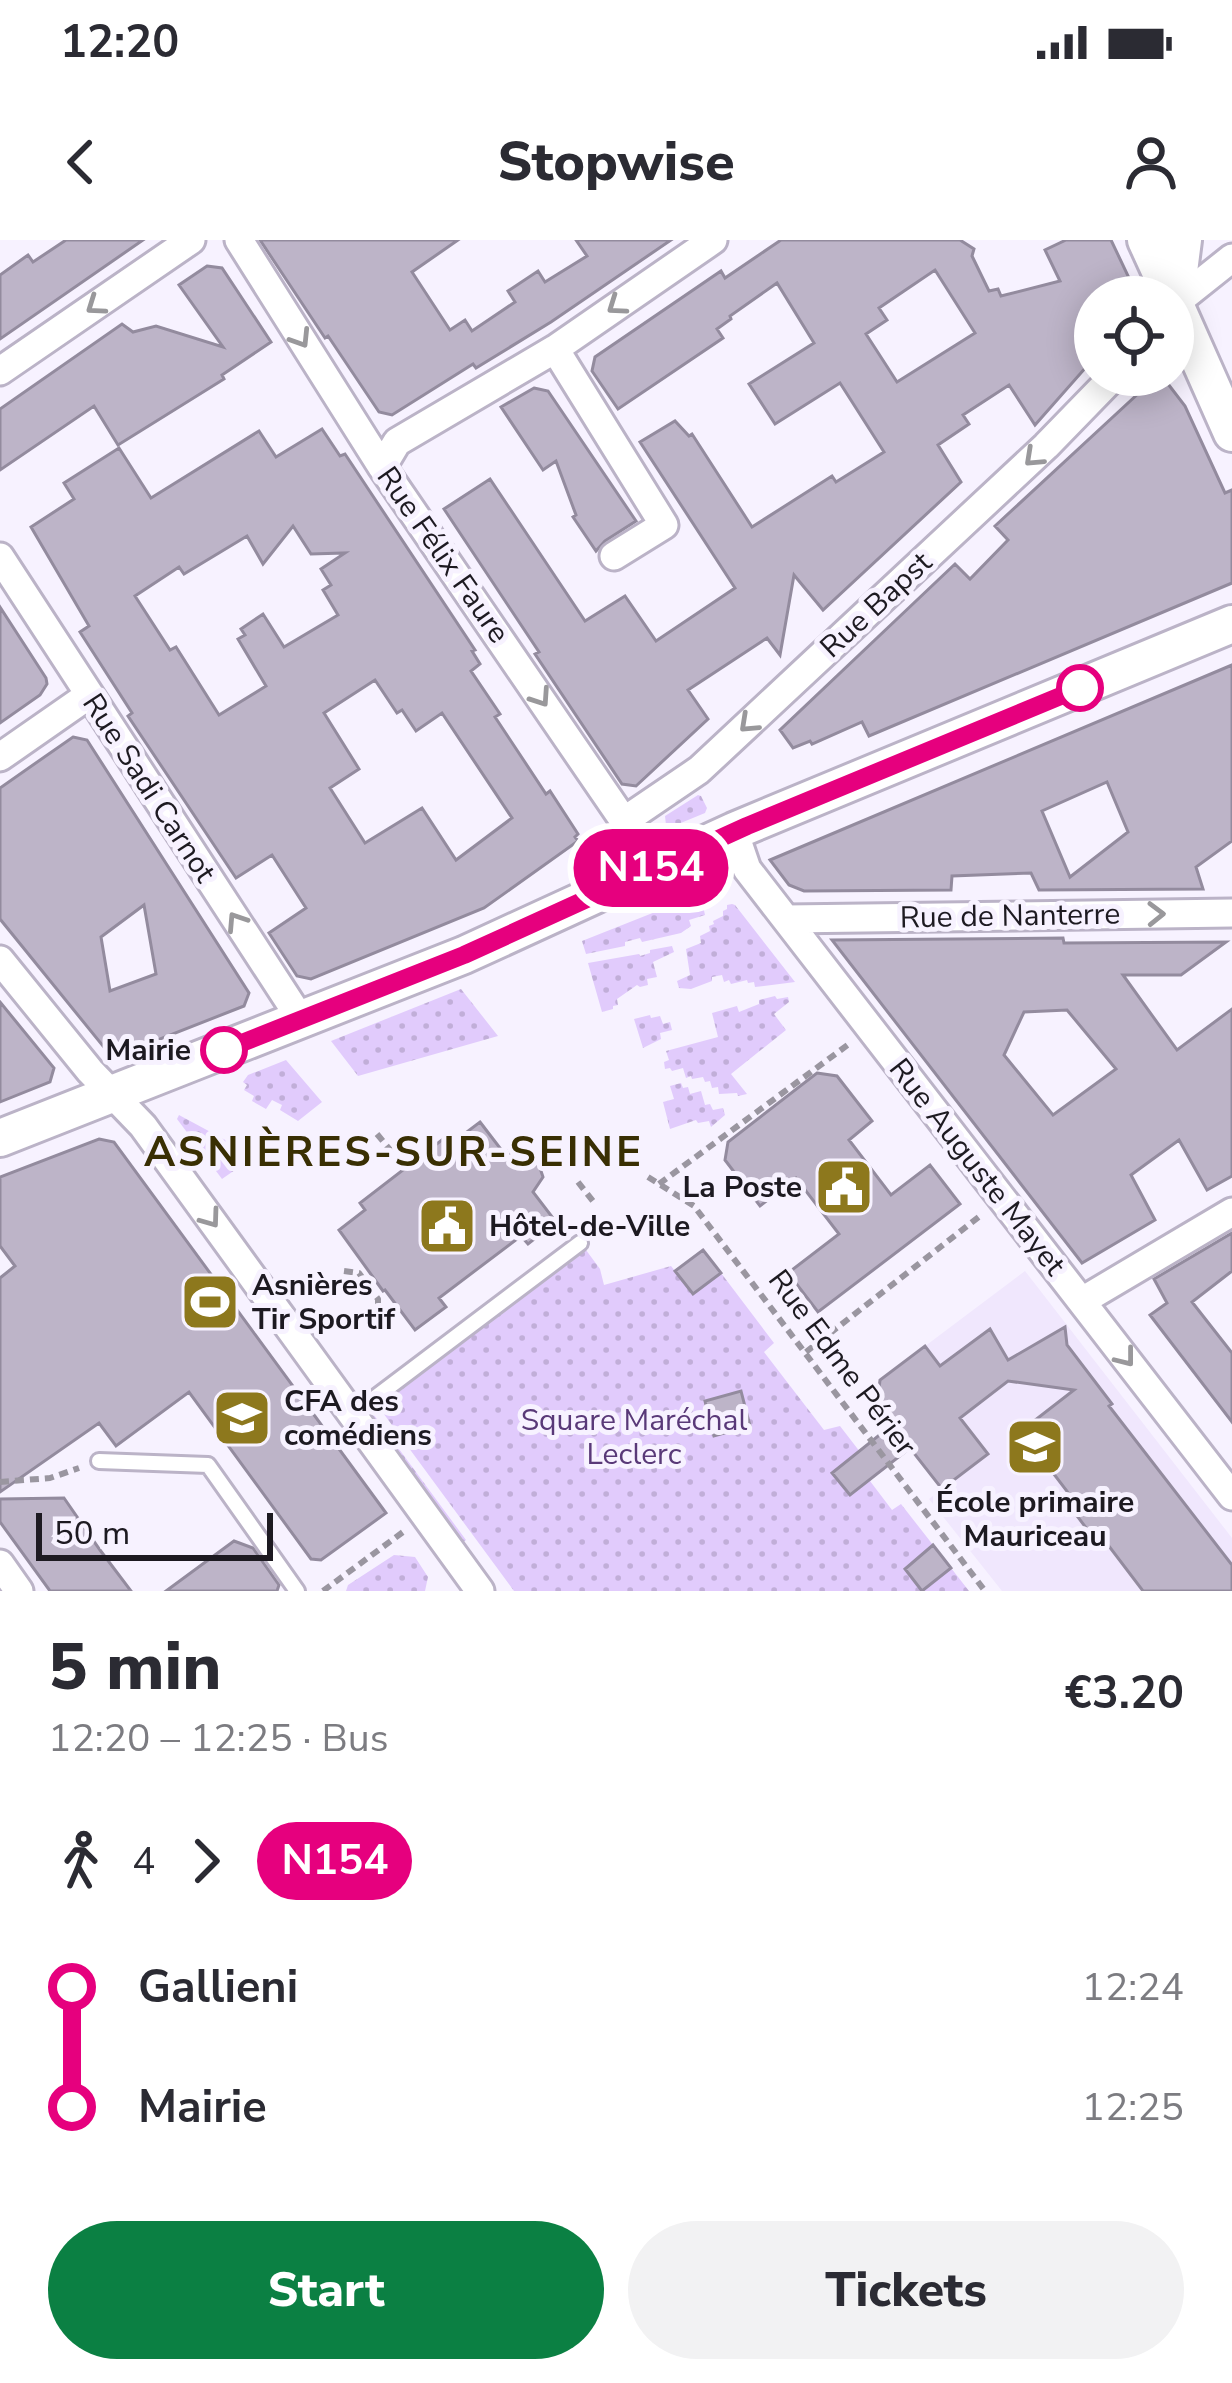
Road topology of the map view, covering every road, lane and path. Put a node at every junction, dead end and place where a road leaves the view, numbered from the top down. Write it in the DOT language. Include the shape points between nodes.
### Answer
graph roads {
  1 [pos="190,240"];
  2 [pos="239,240"];
  3 [pos="712,240"];
  4 [pos="1146,240"];
  5 [pos="1183,240"];
  6 [pos="1232,258"];
  7 [pos="1162,276"];
  8 [pos="1177,276"];
  9 [pos="1194,286"];
  10 [pos="1194,348"];
  11 [pos="555,349"];
  12 [pos="0,371"];
  13 [pos="1095,396"];
  14 [pos="1232,433"];
  15 [pos="382,467"];
  16 [pos="614,556"];
  17 [pos="0,557"];
  18 [pos="1232,624"];
  19 [pos="88,695"];
  20 [pos="0,757"];
  21 [pos="624,821"];
  22 [pos="734,831"];
  23 [pos="650,868"];
  24 [pos="1232,914"];
  25 [pos="787,919"];
  26 [pos="0,960"];
  27 [pos="300,1018"];
  28 [pos="862,1035"];
  29 [pos="112,1094"];
  30 [pos="377,1134"];
  31 [pos="0,1138"];
  32 [pos="405,1168"];
  33 [pos="648,1177"];
  34 [pos="578,1182"];
  35 [pos="659,1184"];
  36 [pos="1002,1199"];
  37 [pos="596,1205"];
  38 [pos="1232,1212"];
  39 [pos="580,1243"];
  40 [pos="344,1270"];
  41 [pos="1082,1301"];
  42 [pos="378,1315"];
  43 [pos="805,1353"];
  44 [pos="352,1415"];
  45 [pos="99,1461"];
  46 [pos="0,1482"];
  47 [pos="1232,1496"];
  48 [pos="425,1516"];
  49 [pos="0,1564"];
  50 [pos="19,1591"];
  51 [pos="297,1591"];
  52 [pos="323,1591"];
  53 [pos="480,1591"];
  54 [pos="985,1591"];
  1 -- 12 [label="street, one-way"];
  2 -- 15 [label="street, Rue Félix Faure, one-way"];
  3 -- 11 [label="street, one-way"];
  4 -- 7 [label="main road"];
  5 -- 8 [label="main road"];
  6 -- 9 [label="street"];
  10 -- 14 [label="main road"];
  11 -- 15 [label="street" via="397,442"];
  11 -- 16 [label="street" via="664,525"];
  13 -- 21 [label="street, Rue Bapst, one-way" via="699,770"];
  15 -- 21 [label="street, Rue Félix Faure, one-way"];
  17 -- 19 [label="street, Rue Sadi Carnot"];
  18 -- 22 [label="main road"];
  19 -- 20 [label="street"];
  27 -- 19 [label="street, Rue Sadi Carnot, one-way"];
  21 -- 23 [label="street, Rue Félix Faure"];
  22 -- 23 [label="main road"];
  22 -- 25 [label="street, Rue Auguste Mayet" via="747,869"];
  23 -- 27 [label="main road" via="464,955"];
  25 -- 24 [label="street, Rue de Nanterre, one-way"];
  25 -- 36 [label="street, Rue Auguste Mayet"];
  26 -- 29 [label="street"];
  27 -- 29 [label="main road"];
  28 -- 35 [label="path"];
  29 -- 31 [label="main road"];
  29 -- 44 [label="street, one-way"];
  30 -- 32 [label="path"];
  33 -- 35 [label="path, Rue Edme Périer"];
  34 -- 37 [label="path"];
  35 -- 43 [label="path, Rue Edme Périer" via="694,1206"];
  36 -- 41 [label="street, Rue Auguste Mayet"];
  36 -- 43 [label="path"];
  38 -- 41 [label="street"];
  39 -- 44 [label="lane"];
  40 -- 42 [label="path" via="372,1283"];
  41 -- 47 [label="street, Rue Auguste Mayet, one-way"];
  43 -- 54 [label="path, Rue Edme Périer"];
  44 -- 48 [label="street"];
  45 -- 46 [label="path" via="50,1478"];
  45 -- 51 [label="lane" via="208,1465"];
  48 -- 52 [label="path"];
  48 -- 53 [label="street"];
  49 -- 50 [label="street"];
}
